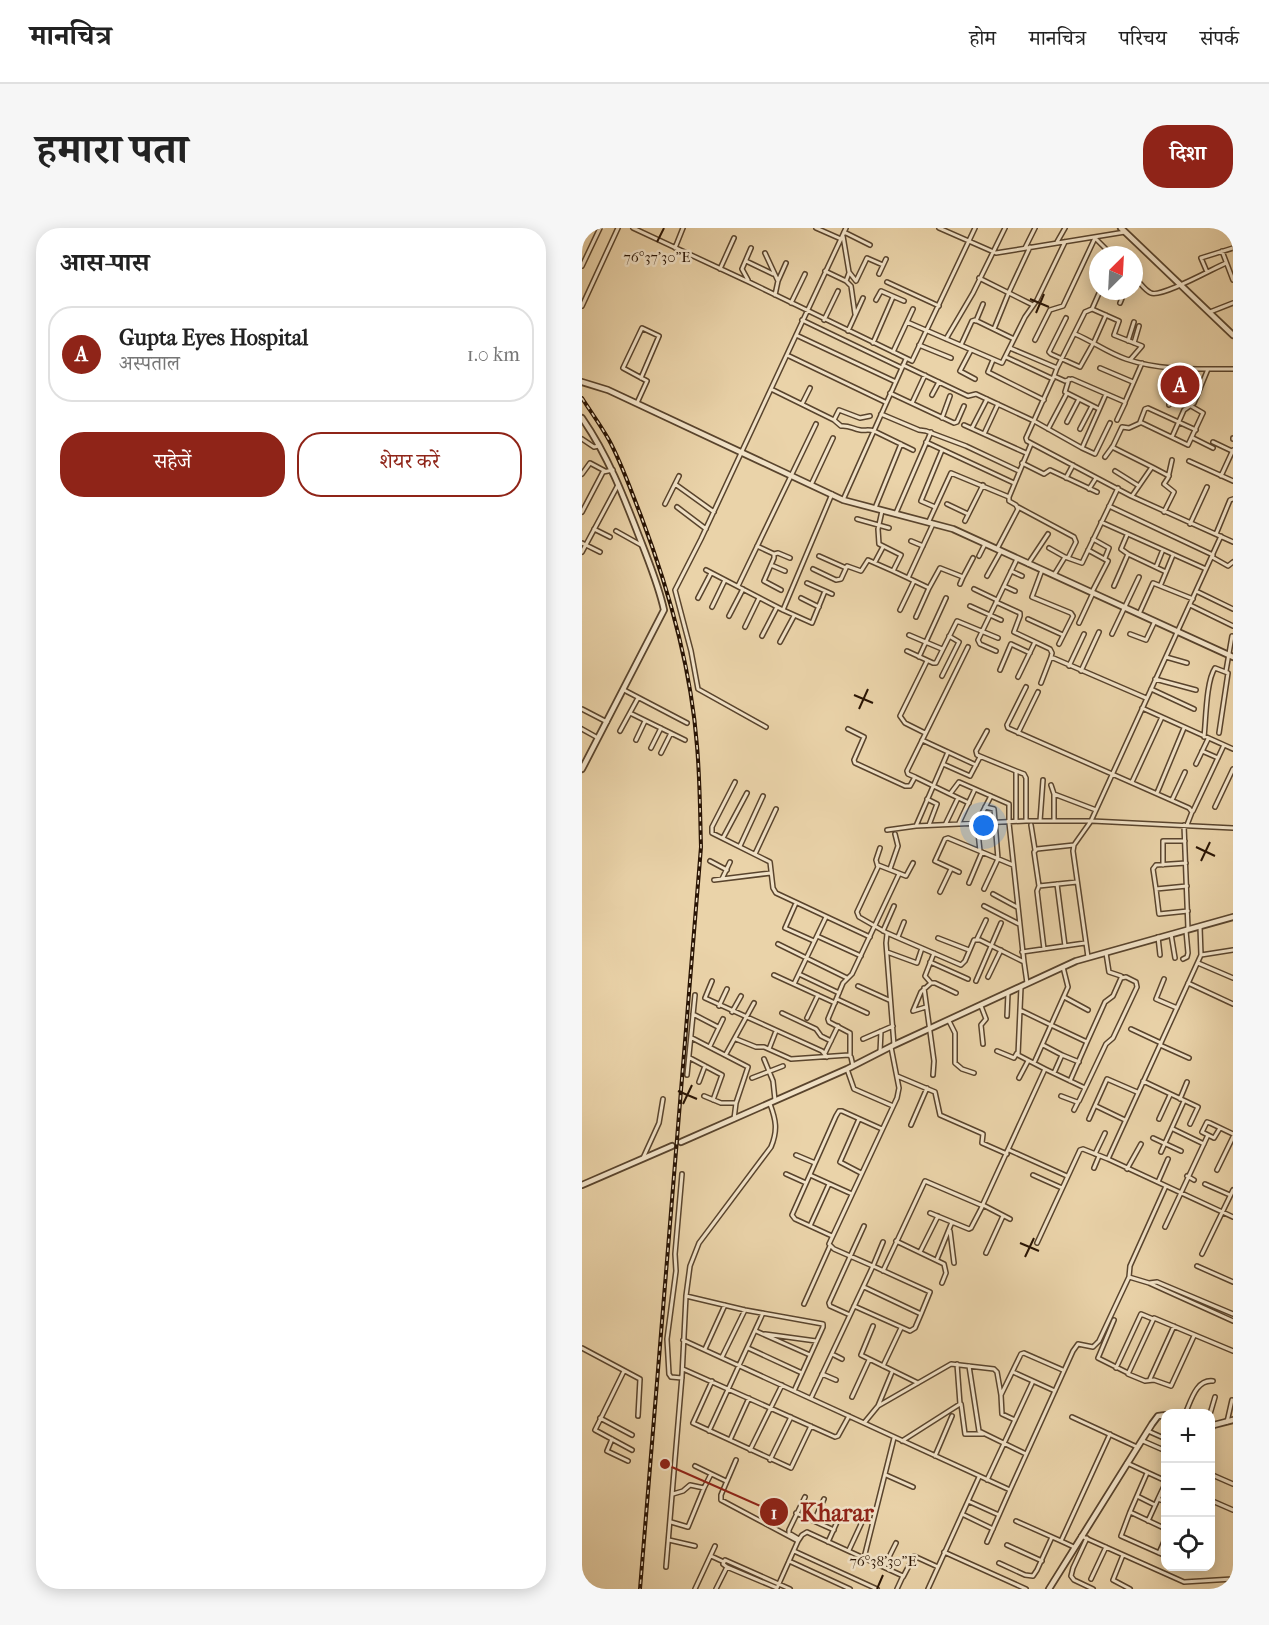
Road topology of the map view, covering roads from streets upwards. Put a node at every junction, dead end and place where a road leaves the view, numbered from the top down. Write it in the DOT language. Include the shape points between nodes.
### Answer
graph roads {
  1 [pos="600,228"];
  2 [pos="618,228"];
  3 [pos="633,228"];
  4 [pos="684,228"];
  5 [pos="816,228"];
  6 [pos="939,228"];
  7 [pos="975,228"];
  8 [pos="1005,228"];
  9 [pos="1035,228"];
  10 [pos="1065,228"];
  11 [pos="946,229"];
  12 [pos="1123,230"];
  13 [pos="844,231"];
  14 [pos="734,238"];
  15 [pos="1095,238"];
  16 [pos="841,239"];
  17 [pos="969,242"];
  18 [pos="1065,242"];
  19 [pos="1057,243"];
  20 [pos="870,245"];
  21 [pos="1103,246"];
  22 [pos="675,248"];
  23 [pos="751,248"];
  24 [pos="1028,248"];
  25 [pos="1233,248"];
  26 [pos="1222,251"];
  27 [pos="765,253"];
  28 [pos="992,253"];
  29 [pos="886,259"];
  30 [pos="746,261"];
  31 [pos="1226,262"];
  32 [pos="786,263"];
  33 [pos="883,265"];
  34 [pos="582,266"];
  35 [pos="720,269"];
  36 [pos="825,271"];
  37 [pos="1207,272"];
  38 [pos="850,273"];
  39 [pos="805,274"];
  40 [pos="879,274"];
  41 [pos="775,275"];
  42 [pos="979,278"];
  43 [pos="1233,280"];
  44 [pos="778,281"];
  45 [pos="846,281"];
  46 [pos="856,281"];
  47 [pos="749,282"];
  48 [pos="887,282"];
  49 [pos="1181,285"];
  50 [pos="1143,286"];
  51 [pos="852,290"];
  52 [pos="838,291"];
  53 [pos="1009,292"];
  54 [pos="775,295"];
  55 [pos="893,297"];
  56 [pos="863,298"];
  57 [pos="876,300"];
  58 [pos="1096,300"];
  59 [pos="1121,300"];
  60 [pos="904,301"];
  61 [pos="791,303"];
  62 [pos="1120,303"];
  63 [pos="1233,303"];
  64 [pos="983,304"];
  65 [pos="1033,305"];
  66 [pos="582,306"];
  67 [pos="939,306"];
  68 [pos="913,309"];
  69 [pos="1092,309"];
  70 [pos="806,311"];
  71 [pos="1209,312"];
  72 [pos="855,314"];
  73 [pos="1106,315"];
  74 [pos="1066,318"];
  75 [pos="802,320"];
  76 [pos="824,320"];
  77 [pos="976,321"];
  78 [pos="907,322"];
  79 [pos="1134,322"];
  80 [pos="1139,326"];
  81 [pos="994,329"];
  82 [pos="926,330"];
  83 [pos="848,331"];
  84 [pos="1075,334"];
  85 [pos="796,335"];
  86 [pos="1233,335"];
  87 [pos="946,339"];
  88 [pos="1014,339"];
  89 [pos="1035,340"];
  90 [pos="1128,341"];
  91 [pos="1094,342"];
  92 [pos="873,343"];
  93 [pos="1134,343"];
  94 [pos="919,345"];
  95 [pos="961,346"];
  96 [pos="1010,348"];
  97 [pos="971,350"];
  98 [pos="893,352"];
  99 [pos="787,354"];
  100 [pos="1006,357"];
  101 [pos="951,358"];
  102 [pos="906,359"];
  103 [pos="1062,359"];
  104 [pos="993,360"];
  105 [pos="1130,360"];
  106 [pos="1142,363"];
  107 [pos="902,367"];
  108 [pos="1057,368"];
  109 [pos="1100,368"];
  110 [pos="1167,369"];
  111 [pos="1209,369"];
  112 [pos="1233,369"];
  113 [pos="1173,370"];
  114 [pos="1195,370"];
  115 [pos="925,375"];
  116 [pos="1053,377"];
  117 [pos="641,378"];
  118 [pos="975,379"];
  119 [pos="1069,379"];
  120 [pos="1183,381"];
  121 [pos="582,382"];
  122 [pos="895,382"];
  123 [pos="939,382"];
  124 [pos="1133,382"];
  125 [pos="1162,386"];
  126 [pos="810,388"];
  127 [pos="771,389"];
  128 [pos="890,393"];
  129 [pos="1067,393"];
  130 [pos="1106,394"];
  131 [pos="932,395"];
  132 [pos="950,396"];
  133 [pos="987,399"];
  134 [pos="1079,399"];
  135 [pos="1044,400"];
  136 [pos="1125,402"];
  137 [pos="637,403"];
  138 [pos="886,403"];
  139 [pos="912,403"];
  140 [pos="802,404"];
  141 [pos="998,404"];
  142 [pos="1169,405"];
  143 [pos="964,406"];
  144 [pos="1092,406"];
  145 [pos="1191,406"];
  146 [pos="1099,409"];
  147 [pos="881,414"];
  148 [pos="870,416"];
  149 [pos="582,418"];
  150 [pos="942,418"];
  151 [pos="834,420"];
  152 [pos="1117,420"];
  153 [pos="1034,421"];
  154 [pos="1067,422"];
  155 [pos="1179,422"];
  156 [pos="1110,423"];
  157 [pos="1140,423"];
  158 [pos="816,424"];
  159 [pos="964,425"];
  160 [pos="972,428"];
  161 [pos="1080,429"];
  162 [pos="1048,430"];
  163 [pos="1196,430"];
  164 [pos="874,431"];
  165 [pos="931,432"];
  166 [pos="984,434"];
  167 [pos="582,438"];
  168 [pos="833,438"];
  169 [pos="1172,438"];
  170 [pos="1193,438"];
  171 [pos="926,442"];
  172 [pos="1213,442"];
  173 [pos="901,444"];
  174 [pos="1031,444"];
  175 [pos="600,446"];
  176 [pos="1112,447"];
  177 [pos="1082,448"];
  178 [pos="1213,448"];
  179 [pos="913,450"];
  180 [pos="942,450"];
  181 [pos="1233,450"];
  182 [pos="742,453"];
  183 [pos="1026,453"];
  184 [pos="1105,457"];
  185 [pos="1172,460"];
  186 [pos="1189,461"];
  187 [pos="1022,464"];
  188 [pos="1073,465"];
  189 [pos="1152,467"];
  190 [pos="612,470"];
  191 [pos="605,471"];
  192 [pos="1019,471"];
  193 [pos="1115,471"];
  194 [pos="582,474"];
  195 [pos="790,475"];
  196 [pos="679,476"];
  197 [pos="1169,476"];
  198 [pos="1221,476"];
  199 [pos="1096,477"];
  200 [pos="1066,478"];
  201 [pos="1233,482"];
  202 [pos="619,483"];
  203 [pos="1014,483"];
  204 [pos="675,484"];
  205 [pos="811,485"];
  206 [pos="983,486"];
  207 [pos="1139,486"];
  208 [pos="1207,487"];
  209 [pos="1118,488"];
  210 [pos="1089,489"];
  211 [pos="1097,492"];
  212 [pos="832,494"];
  213 [pos="1009,496"];
  214 [pos="1131,496"];
  215 [pos="1233,499"];
  216 [pos="843,500"];
  217 [pos="665,504"];
  218 [pos="946,504"];
  219 [pos="1109,506"];
  220 [pos="677,507"];
  221 [pos="935,507"];
  222 [pos="1018,507"];
  223 [pos="875,508"];
  224 [pos="883,510"];
  225 [pos="582,512"];
  226 [pos="714,512"];
  227 [pos="1164,512"];
  228 [pos="896,513"];
  229 [pos="968,514"];
  230 [pos="857,519"];
  231 [pos="965,521"];
  232 [pos="932,522"];
  233 [pos="1101,522"];
  234 [pos="1190,524"];
  235 [pos="878,525"];
  236 [pos="889,528"];
  237 [pos="594,529"];
  238 [pos="706,529"];
  239 [pos="616,531"];
  240 [pos="1048,534"];
  241 [pos="1127,535"];
  242 [pos="1216,535"];
  243 [pos="1221,536"];
  244 [pos="610,537"];
  245 [pos="1093,539"];
  246 [pos="911,541"];
  247 [pos="1233,542"];
  248 [pos="584,544"];
  249 [pos="986,544"];
  250 [pos="643,546"];
  251 [pos="757,546"];
  252 [pos="923,546"];
  253 [pos="883,547"];
  254 [pos="1049,548"];
  255 [pos="999,550"];
  256 [pos="1088,550"];
  257 [pos="1163,551"];
  258 [pos="582,552"];
  259 [pos="600,552"];
  260 [pos="774,554"];
  261 [pos="1128,554"];
  262 [pos="1173,555"];
  263 [pos="819,556"];
  264 [pos="979,556"];
  265 [pos="1212,556"];
  266 [pos="1067,557"];
  267 [pos="790,558"];
  268 [pos="973,558"];
  269 [pos="1105,558"];
  270 [pos="1017,559"];
  271 [pos="875,562"];
  272 [pos="1233,563"];
  273 [pos="1028,564"];
  274 [pos="771,565"];
  275 [pos="1156,567"];
  276 [pos="846,568"];
  277 [pos="813,569"];
  278 [pos="1206,569"];
  279 [pos="706,570"];
  280 [pos="1042,570"];
  281 [pos="785,571"];
  282 [pos="893,571"];
  283 [pos="1011,571"];
  284 [pos="1166,572"];
  285 [pos="711,573"];
  286 [pos="1054,575"];
  287 [pos="987,576"];
  288 [pos="1022,576"];
  289 [pos="1139,576"];
  290 [pos="963,577"];
  291 [pos="908,578"];
  292 [pos="725,580"];
  293 [pos="914,581"];
  294 [pos="807,583"];
  295 [pos="960,584"];
  296 [pos="1161,584"];
  297 [pos="738,586"];
  298 [pos="1004,586"];
  299 [pos="1114,586"];
  300 [pos="929,588"];
  301 [pos="743,589"];
  302 [pos="974,589"];
  303 [pos="781,590"];
  304 [pos="825,591"];
  305 [pos="1015,591"];
  306 [pos="1196,591"];
  307 [pos="1092,593"];
  308 [pos="832,594"];
  309 [pos="698,598"];
  310 [pos="759,598"];
  311 [pos="801,598"];
  312 [pos="946,598"];
  313 [pos="1193,599"];
  314 [pos="996,601"];
  315 [pos="1190,605"];
  316 [pos="970,606"];
  317 [pos="712,607"];
  318 [pos="777,607"];
  319 [pos="819,607"];
  320 [pos="1125,608"];
  321 [pos="1233,609"];
  322 [pos="783,610"];
  323 [pos="900,610"];
  324 [pos="1139,614"];
  325 [pos="990,615"];
  326 [pos="729,616"];
  327 [pos="794,616"];
  328 [pos="916,617"];
  329 [pos="1028,619"];
  330 [pos="1001,620"];
  331 [pos="1155,621"];
  332 [pos="1079,624"];
  333 [pos="1233,626"];
  334 [pos="745,627"];
  335 [pos="982,631"];
  336 [pos="1099,632"];
  337 [pos="1178,632"];
  338 [pos="1084,634"];
  339 [pos="1113,634"];
  340 [pos="1130,634"];
  341 [pos="909,635"];
  342 [pos="1063,635"];
  343 [pos="762,636"];
  344 [pos="948,636"];
  345 [pos="1232,636"];
  346 [pos="998,638"];
  347 [pos="780,642"];
  348 [pos="926,642"];
  349 [pos="1035,642"];
  350 [pos="1059,644"];
  351 [pos="968,647"];
  352 [pos="942,649"];
  353 [pos="907,651"];
  354 [pos="996,651"];
  355 [pos="1029,653"];
  356 [pos="1231,656"];
  357 [pos="920,657"];
  358 [pos="1051,657"];
  359 [pos="1166,657"];
  360 [pos="927,661"];
  361 [pos="1187,663"];
  362 [pos="1069,666"];
  363 [pos="1000,670"];
  364 [pos="1081,671"];
  365 [pos="1226,671"];
  366 [pos="942,676"];
  367 [pos="1018,678"];
  368 [pos="1155,679"];
  369 [pos="1041,683"];
  370 [pos="1026,687"];
  371 [pos="1151,688"];
  372 [pos="624,690"];
  373 [pos="1196,690"];
  374 [pos="1038,693"];
  375 [pos="1226,693"];
  376 [pos="1233,695"];
  377 [pos="638,698"];
  378 [pos="1146,698"];
  379 [pos="1142,708"];
  380 [pos="1194,709"];
  381 [pos="582,710"];
  382 [pos="630,713"];
  383 [pos="1162,717"];
  384 [pos="645,721"];
  385 [pos="607,722"];
  386 [pos="687,723"];
  387 [pos="766,727"];
  388 [pos="661,728"];
  389 [pos="1184,728"];
  390 [pos="582,729"];
  391 [pos="848,729"];
  392 [pos="620,731"];
  393 [pos="987,731"];
  394 [pos="671,733"];
  395 [pos="925,733"];
  396 [pos="1018,733"];
  397 [pos="1219,733"];
  398 [pos="598,738"];
  399 [pos="1206,738"];
  400 [pos="636,740"];
  401 [pos="685,740"];
  402 [pos="922,740"];
  403 [pos="1224,745"];
  404 [pos="651,748"];
  405 [pos="1233,749"];
  406 [pos="1202,751"];
  407 [pos="948,752"];
  408 [pos="661,753"];
  409 [pos="980,756"];
  410 [pos="1218,758"];
  411 [pos="943,764"];
  412 [pos="1196,764"];
  413 [pos="976,765"];
  414 [pos="582,769"];
  415 [pos="1233,769"];
  416 [pos="1017,771"];
  417 [pos="1185,772"];
  418 [pos="1112,774"];
  419 [pos="916,778"];
  420 [pos="1043,780"];
  421 [pos="735,782"];
  422 [pos="1132,782"];
  423 [pos="1051,785"];
  424 [pos="933,786"];
  425 [pos="975,789"];
  426 [pos="747,793"];
  427 [pos="1156,793"];
  428 [pos="951,794"];
  429 [pos="1054,794"];
  430 [pos="763,796"];
  431 [pos="991,796"];
  432 [pos="958,798"];
  433 [pos="927,799"];
  434 [pos="1173,800"];
  435 [pos="969,803"];
  436 [pos="985,807"];
  437 [pos="1215,807"];
  438 [pos="776,809"];
  439 [pos="1096,810"];
  440 [pos="1192,812"];
  441 [pos="1026,821"];
  442 [pos="1040,821"];
  443 [pos="1054,821"];
  444 [pos="1091,821"];
  445 [pos="1016,822"];
  446 [pos="1233,822"];
  447 [pos="977,823"];
  448 [pos="995,823"];
  449 [pos="1009,823"];
  450 [pos="946,824"];
  451 [pos="959,824"];
  452 [pos="929,825"];
  453 [pos="1031,825"];
  454 [pos="1185,825"];
  455 [pos="916,826"];
  456 [pos="1232,828"];
  457 [pos="886,830"];
  458 [pos="895,834"];
  459 [pos="723,838"];
  460 [pos="1185,841"];
  461 [pos="1074,845"];
  462 [pos="740,847"];
  463 [pos="880,848"];
  464 [pos="1035,850"];
  465 [pos="981,852"];
  466 [pos="755,854"];
  467 [pos="998,859"];
  468 [pos="710,861"];
  469 [pos="730,862"];
  470 [pos="913,863"];
  471 [pos="1186,863"];
  472 [pos="1163,864"];
  473 [pos="878,865"];
  474 [pos="1014,865"];
  475 [pos="951,869"];
  476 [pos="727,870"];
  477 [pos="889,870"];
  478 [pos="959,872"];
  479 [pos="772,873"];
  480 [pos="899,873"];
  481 [pos="722,879"];
  482 [pos="714,880"];
  483 [pos="1077,882"];
  484 [pos="969,883"];
  485 [pos="1057,884"];
  486 [pos="1039,886"];
  487 [pos="1187,886"];
  488 [pos="984,889"];
  489 [pos="1155,889"];
  490 [pos="939,892"];
  491 [pos="993,894"];
  492 [pos="796,903"];
  493 [pos="894,906"];
  494 [pos="984,906"];
  495 [pos="1017,908"];
  496 [pos="1188,911"];
  497 [pos="826,917"];
  498 [pos="1233,917"];
  499 [pos="986,920"];
  500 [pos="904,922"];
  501 [pos="1001,923"];
  502 [pos="1019,924"];
  503 [pos="1200,926"];
  504 [pos="875,927"];
  505 [pos="1187,929"];
  506 [pos="885,932"];
  507 [pos="1171,934"];
  508 [pos="817,936"];
  509 [pos="870,937"];
  510 [pos="898,938"];
  511 [pos="938,938"];
  512 [pos="1158,938"];
  513 [pos="977,939"];
  514 [pos="814,941"];
  515 [pos="1085,943"];
  516 [pos="778,944"];
  517 [pos="992,945"];
  518 [pos="1065,946"];
  519 [pos="922,948"];
  520 [pos="1044,949"];
  521 [pos="969,950"];
  522 [pos="1001,950"];
  523 [pos="1233,951"];
  524 [pos="886,952"];
  525 [pos="1022,952"];
  526 [pos="1106,952"];
  527 [pos="934,953"];
  528 [pos="1160,955"];
  529 [pos="1201,955"];
  530 [pos="861,956"];
  531 [pos="806,957"];
  532 [pos="1088,957"];
  533 [pos="1175,958"];
  534 [pos="1183,959"];
  535 [pos="930,962"];
  536 [pos="1024,962"];
  537 [pos="1198,963"];
  538 [pos="1063,967"];
  539 [pos="799,974"];
  540 [pos="774,975"];
  541 [pos="1122,976"];
  542 [pos="988,977"];
  543 [pos="847,978"];
  544 [pos="1233,978"];
  545 [pos="968,979"];
  546 [pos="1164,979"];
  547 [pos="712,981"];
  548 [pos="976,981"];
  549 [pos="931,983"];
  550 [pos="1188,983"];
  551 [pos="794,984"];
  552 [pos="1027,985"];
  553 [pos="858,986"];
  554 [pos="1021,987"];
  555 [pos="924,988"];
  556 [pos="727,989"];
  557 [pos="839,993"];
  558 [pos="956,993"];
  559 [pos="1008,993"];
  560 [pos="695,995"];
  561 [pos="818,995"];
  562 [pos="741,996"];
  563 [pos="1064,997"];
  564 [pos="889,1000"];
  565 [pos="836,1001"];
  566 [pos="754,1003"];
  567 [pos="1233,1004"];
  568 [pos="719,1005"];
  569 [pos="981,1006"];
  570 [pos="926,1007"];
  571 [pos="1177,1008"];
  572 [pos="1020,1010"];
  573 [pos="1088,1010"];
  574 [pos="732,1012"];
  575 [pos="782,1013"];
  576 [pos="867,1013"];
  577 [pos="693,1014"];
  578 [pos="1007,1016"];
  579 [pos="746,1018"];
  580 [pos="807,1018"];
  581 [pos="723,1019"];
  582 [pos="949,1021"];
  583 [pos="1051,1025"];
  584 [pos="838,1026"];
  585 [pos="892,1026"];
  586 [pos="718,1027"];
  587 [pos="1131,1029"];
  588 [pos="929,1030"];
  589 [pos="881,1031"];
  590 [pos="776,1032"];
  591 [pos="692,1038"];
  592 [pos="736,1039"];
  593 [pos="863,1039"];
  594 [pos="831,1041"];
  595 [pos="1087,1042"];
  596 [pos="983,1044"];
  597 [pos="1160,1044"];
  598 [pos="1042,1045"];
  599 [pos="710,1046"];
  600 [pos="892,1046"];
  601 [pos="769,1049"];
  602 [pos="997,1051"];
  603 [pos="880,1052"];
  604 [pos="1017,1053"];
  605 [pos="726,1054"];
  606 [pos="826,1055"];
  607 [pos="1062,1055"];
  608 [pos="850,1056"];
  609 [pos="690,1058"];
  610 [pos="1189,1058"];
  611 [pos="764,1059"];
  612 [pos="1028,1061"];
  613 [pos="1079,1062"];
  614 [pos="1034,1063"];
  615 [pos="705,1066"];
  616 [pos="783,1066"];
  617 [pos="853,1066"];
  618 [pos="847,1069"];
  619 [pos="1045,1069"];
  620 [pos="769,1071"];
  621 [pos="975,1073"];
  622 [pos="1054,1073"];
  623 [pos="687,1075"];
  624 [pos="933,1075"];
  625 [pos="897,1076"];
  626 [pos="752,1078"];
  627 [pos="1019,1078"];
  628 [pos="1070,1081"];
  629 [pos="1143,1081"];
  630 [pos="699,1082"];
  631 [pos="1188,1082"];
  632 [pos="927,1088"];
  633 [pos="1085,1088"];
  634 [pos="1138,1092"];
  635 [pos="1170,1095"];
  636 [pos="704,1096"];
  637 [pos="1061,1096"];
  638 [pos="663,1099"];
  639 [pos="1179,1099"];
  640 [pos="713,1100"];
  641 [pos="1184,1101"];
  642 [pos="772,1102"];
  643 [pos="1078,1102"];
  644 [pos="736,1103"];
  645 [pos="1095,1106"];
  646 [pos="893,1107"];
  647 [pos="1074,1110"];
  648 [pos="734,1119"];
  649 [pos="859,1119"];
  650 [pos="1089,1119"];
  651 [pos="1159,1119"];
  652 [pos="1125,1120"];
  653 [pos="1190,1124"];
  654 [pos="911,1125"];
  655 [pos="1173,1128"];
  656 [pos="1220,1128"];
  657 [pos="882,1129"];
  658 [pos="1105,1133"];
  659 [pos="1208,1135"];
  660 [pos="1233,1136"];
  661 [pos="1153,1138"];
  662 [pos="681,1142"];
  663 [pos="1165,1143"];
  664 [pos="1141,1144"];
  665 [pos="1204,1144"];
  666 [pos="672,1146"];
  667 [pos="1181,1151"];
  668 [pos="1008,1152"];
  669 [pos="1161,1152"];
  670 [pos="796,1155"];
  671 [pos="1097,1155"];
  672 [pos="642,1159"];
  673 [pos="1108,1159"];
  674 [pos="1168,1159"];
  675 [pos="814,1163"];
  676 [pos="1094,1168"];
  677 [pos="1127,1169"];
  678 [pos="1217,1170"];
  679 [pos="861,1173"];
  680 [pos="682,1174"];
  681 [pos="786,1174"];
  682 [pos="809,1175"];
  683 [pos="1033,1175"];
  684 [pos="1067,1176"];
  685 [pos="1187,1176"];
  686 [pos="1194,1180"];
  687 [pos="1158,1182"];
  688 [pos="806,1183"];
  689 [pos="830,1184"];
  690 [pos="1205,1184"];
  691 [pos="582,1185"];
  692 [pos="1166,1186"];
  693 [pos="1062,1188"];
  694 [pos="1233,1190"];
  695 [pos="1180,1193"];
  696 [pos="852,1194"];
  697 [pos="1231,1195"];
  698 [pos="982,1205"];
  699 [pos="1223,1212"];
  700 [pos="930,1213"];
  701 [pos="938,1216"];
  702 [pos="1003,1216"];
  703 [pos="1233,1217"];
  704 [pos="1010,1219"];
  705 [pos="952,1222"];
  706 [pos="810,1226"];
  707 [pos="864,1226"];
  708 [pos="1165,1227"];
  709 [pos="950,1229"];
  710 [pos="832,1236"];
  711 [pos="896,1241"];
  712 [pos="883,1242"];
  713 [pos="1037,1243"];
  714 [pos="830,1246"];
  715 [pos="920,1252"];
  716 [pos="986,1253"];
  717 [pos="1202,1254"];
  718 [pos="851,1257"];
  719 [pos="937,1260"];
  720 [pos="954,1263"];
  721 [pos="873,1266"];
  722 [pos="1197,1266"];
  723 [pos="884,1270"];
  724 [pos="1129,1277"];
  725 [pos="1233,1282"];
  726 [pos="942,1283"];
  727 [pos="1149,1283"];
  728 [pos="864,1287"];
  729 [pos="686,1296"];
  730 [pos="804,1304"];
  731 [pos="725,1305"];
  732 [pos="854,1306"];
  733 [pos="745,1310"];
  734 [pos="763,1313"];
  735 [pos="921,1314"];
  736 [pos="1233,1314"];
  737 [pos="850,1316"];
  738 [pos="1153,1318"];
  739 [pos="1114,1320"];
  740 [pos="1233,1321"];
  741 [pos="873,1326"];
  742 [pos="1174,1326"];
  743 [pos="902,1328"];
  744 [pos="756,1331"];
  745 [pos="761,1333"];
  746 [pos="1194,1336"];
  747 [pos="683,1340"];
  748 [pos="816,1341"];
  749 [pos="582,1348"];
  750 [pos="748,1348"];
  751 [pos="705,1349"];
  752 [pos="1233,1351"];
  753 [pos="832,1354"];
  754 [pos="810,1355"];
  755 [pos="722,1357"];
  756 [pos="842,1359"];
  757 [pos="869,1360"];
  758 [pos="957,1364"];
  759 [pos="740,1366"];
  760 [pos="969,1366"];
  761 [pos="883,1367"];
  762 [pos="682,1368"];
  763 [pos="1116,1368"];
  764 [pos="624,1371"];
  765 [pos="892,1371"];
  766 [pos="1064,1371"];
  767 [pos="1013,1372"];
  768 [pos="802,1373"];
  769 [pos="1128,1373"];
  770 [pos="822,1374"];
  771 [pos="682,1378"];
  772 [pos="1150,1379"];
  773 [pos="836,1380"];
  774 [pos="712,1381"];
  775 [pos="1033,1381"];
  776 [pos="1212,1381"];
  777 [pos="918,1383"];
  778 [pos="782,1385"];
  779 [pos="728,1388"];
  780 [pos="794,1391"];
  781 [pos="1055,1391"];
  782 [pos="1001,1395"];
  783 [pos="852,1397"];
  784 [pos="1215,1397"];
  785 [pos="749,1398"];
  786 [pos="811,1398"];
  787 [pos="1232,1400"];
  788 [pos="961,1404"];
  789 [pos="878,1406"];
  790 [pos="770,1407"];
  791 [pos="1187,1409"];
  792 [pos="1211,1409"];
  793 [pos="638,1416"];
  794 [pos="849,1416"];
  795 [pos="952,1416"];
  796 [pos="1161,1416"];
  797 [pos="791,1417"];
  798 [pos="1072,1417"];
  799 [pos="600,1418"];
  800 [pos="1015,1420"];
  801 [pos="1230,1421"];
  802 [pos="864,1423"];
  803 [pos="1215,1425"];
  804 [pos="811,1426"];
  805 [pos="709,1431"];
  806 [pos="1148,1431"];
  807 [pos="983,1434"];
  808 [pos="1110,1434"];
  809 [pos="632,1435"];
  810 [pos="1161,1437"];
  811 [pos="894,1438"];
  812 [pos="612,1440"];
  813 [pos="1142,1440"];
  814 [pos="730,1441"];
  815 [pos="902,1441"];
  816 [pos="1004,1444"];
  817 [pos="1137,1447"];
  818 [pos="1157,1448"];
  819 [pos="1161,1449"];
  820 [pos="633,1450"];
  821 [pos="750,1450"];
  822 [pos="1026,1454"];
  823 [pos="935,1455"];
  824 [pos="736,1460"];
  825 [pos="770,1460"];
  826 [pos="628,1461"];
  827 [pos="1127,1463"];
  828 [pos="695,1466"];
  829 [pos="1147,1473"];
  830 [pos="711,1474"];
  831 [pos="886,1475"];
  832 [pos="979,1476"];
  833 [pos="1215,1476"];
  834 [pos="1161,1479"];
  835 [pos="727,1481"];
  836 [pos="987,1481"];
  837 [pos="1233,1484"];
  838 [pos="913,1487"];
  839 [pos="704,1488"];
  840 [pos="1010,1490"];
  841 [pos="1161,1492"];
  842 [pos="673,1494"];
  843 [pos="1137,1496"];
  844 [pos="805,1497"];
  845 [pos="824,1499"];
  846 [pos="1158,1499"];
  847 [pos="967,1500"];
  848 [pos="1161,1500"];
  849 [pos="1215,1502"];
  850 [pos="1155,1505"];
  851 [pos="1233,1510"];
  852 [pos="843,1511"];
  853 [pos="1130,1512"];
  854 [pos="796,1513"];
  855 [pos="962,1514"];
  856 [pos="999,1515"];
  857 [pos="814,1521"];
  858 [pos="1016,1521"];
  859 [pos="1148,1521"];
  860 [pos="671,1522"];
  861 [pos="862,1522"];
  862 [pos="1161,1527"];
  863 [pos="993,1529"];
  864 [pos="834,1530"];
  865 [pos="1081,1536"];
  866 [pos="1052,1537"];
  867 [pos="1087,1538"];
  868 [pos="669,1540"];
  869 [pos="799,1540"];
  870 [pos="1061,1541"];
  871 [pos="828,1542"];
  872 [pos="987,1542"];
  873 [pos="896,1543"];
  874 [pos="715,1545"];
  875 [pos="1007,1545"];
  876 [pos="695,1546"];
  877 [pos="1074,1547"];
  878 [pos="1106,1547"];
  879 [pos="1161,1548"];
  880 [pos="794,1551"];
  881 [pos="849,1551"];
  882 [pos="944,1552"];
  883 [pos="1159,1553"];
  884 [pos="1123,1555"];
  885 [pos="711,1556"];
  886 [pos="864,1558"];
  887 [pos="789,1561"];
  888 [pos="1042,1561"];
  889 [pos="724,1562"];
  890 [pos="999,1563"];
  891 [pos="727,1566"];
  892 [pos="666,1567"];
  893 [pos="884,1567"];
  894 [pos="938,1567"];
  895 [pos="903,1576"];
  896 [pos="1091,1579"];
  897 [pos="1233,1579"];
  898 [pos="1190,1583"];
  899 [pos="867,1584"];
  900 [pos="778,1587"];
  901 [pos="1091,1588"];
  902 [pos="695,1589"];
  903 [pos="716,1589"];
  904 [pos="790,1589"];
  905 [pos="850,1589"];
  906 [pos="865,1589"];
  907 [pos="877,1589"];
  908 [pos="897,1589"];
  909 [pos="928,1589"];
  910 [pos="1026,1589"];
  911 [pos="1049,1589"];
  912 [pos="1130,1589"];
  913 [pos="1190,1589"];
  1 -- 34 [label="street"];
  2 -- 66 [label="street"];
  3 -- 22 [label="street"];
  4 -- 22 [label="street"];
  5 -- 16 [label="street"];
  6 -- 11 [label="street"];
  7 -- 17 [label="street"];
  8 -- 28 [label="street"];
  9 -- 24 [label="street"];
  10 -- 19 [label="street"];
  11 -- 17 [label="street"];
  12 -- 15 [label="street"];
  12 -- 49 [label="street"];
  13 -- 16 [label="street"];
  13 -- 20 [label="street"];
  13 -- 38 [label="street"];
  14 -- 35 [label="street"];
  15 -- 18 [label="street"];
  15 -- 21 [label="street"];
  15 -- 89 [label="street" via="1063,306 1050,310"];
  16 -- 36 [label="street"];
  17 -- 28 [label="street"];
  17 -- 67 [label="street"];
  18 -- 19 [label="street"];
  18 -- 65 [label="street"];
  19 -- 24 [label="street"];
  22 -- 35 [label="street"];
  23 -- 30 [label="street"];
  24 -- 28 [label="street"];
  24 -- 53 [label="street"];
  25 -- 26 [label="street"];
  26 -- 31 [label="street"];
  26 -- 37 [label="street" via="1201,258"];
  27 -- 41 [label="street"];
  28 -- 42 [label="street"];
  29 -- 33 [label="street"];
  30 -- 41 [label="street"];
  30 -- 47 [label="street" via="742,269"];
  31 -- 37 [label="street"];
  31 -- 43 [label="street"];
  32 -- 44 [label="street"];
  33 -- 40 [label="street"];
  33 -- 46 [label="street" via="867,258"];
  35 -- 47 [label="street"];
  36 -- 45 [label="street"];
  36 -- 70 [label="street"];
  37 -- 49 [label="street"];
  38 -- 45 [label="street"];
  38 -- 46 [label="street"];
  39 -- 61 [label="street"];
  41 -- 44 [label="street"];
  42 -- 53 [label="street"];
  42 -- 87 [label="street"];
  44 -- 54 [label="street"];
  45 -- 51 [label="street"];
  46 -- 51 [label="street"];
  47 -- 54 [label="street"];
  48 -- 67 [label="street"];
  49 -- 50 [label="street" via="1152,294"];
  49 -- 71 [label="street"];
  51 -- 72 [label="street"];
  52 -- 76 [label="street"];
  53 -- 65 [label="street"];
  53 -- 81 [label="street"];
  54 -- 61 [label="street"];
  55 -- 57 [label="street" via="881,291"];
  55 -- 60 [label="street"];
  55 -- 92 [label="street"];
  56 -- 72 [label="street"];
  58 -- 69 [label="street"];
  59 -- 62 [label="street"];
  61 -- 70 [label="street"];
  63 -- 71 [label="street"];
  64 -- 77 [label="street"];
  65 -- 88 [label="street"];
  67 -- 82 [label="street"];
  68 -- 78 [label="street"];
  69 -- 73 [label="street"];
  69 -- 84 [label="street" via="1085,312"];
  70 -- 75 [label="street"];
  70 -- 76 [label="street"];
  71 -- 86 [label="street"];
  72 -- 83 [label="street"];
  73 -- 90 [label="street" via="1120,321 1114,335"];
  73 -- 91 [label="street"];
  74 -- 103 [label="street" via="1049,352"];
  75 -- 85 [label="street"];
  75 -- 107 [label="street"];
  76 -- 83 [label="street"];
  77 -- 81 [label="street"];
  77 -- 95 [label="street" via="972,321"];
  78 -- 82 [label="street"];
  78 -- 98 [label="street"];
  79 -- 90 [label="street"];
  80 -- 93 [label="street"];
  81 -- 88 [label="street"];
  82 -- 87 [label="street"];
  82 -- 94 [label="street"];
  83 -- 92 [label="street"];
  84 -- 91 [label="street"];
  84 -- 103 [label="street"];
  85 -- 99 [label="street"];
  85 -- 122 [label="street"];
  87 -- 95 [label="street"];
  88 -- 96 [label="street"];
  90 -- 93 [label="street"];
  91 -- 103 [label="street" via="1081,366"];
  91 -- 105 [label="street"];
  92 -- 98 [label="street"];
  93 -- 105 [label="street" via="1142,346"];
  94 -- 101 [label="street"];
  94 -- 102 [label="street" via="912,361"];
  95 -- 97 [label="street"];
  96 -- 100 [label="street"];
  96 -- 108 [label="street"];
  97 -- 104 [label="street"];
  97 -- 118 [label="street" via="960,371"];
  98 -- 102 [label="street"];
  99 -- 127 [label="street"];
  99 -- 138 [label="street"];
  100 -- 104 [label="street" via="1002,363"];
  100 -- 116 [label="street"];
  102 -- 107 [label="street"];
  103 -- 108 [label="street"];
  104 -- 135 [label="street" via="988,372"];
  105 -- 106 [label="street"];
  106 -- 110 [label="street"];
  106 -- 124 [label="street"];
  107 -- 115 [label="street"];
  107 -- 122 [label="street"];
  108 -- 116 [label="street"];
  109 -- 124 [label="street"];
  110 -- 113 [label="street"];
  110 -- 125 [label="street"];
  111 -- 112 [label="street"];
  111 -- 114 [label="street"];
  111 -- 145 [label="street"];
  113 -- 114 [label="street"];
  113 -- 142 [label="street"];
  114 -- 120 [label="street" via="1192,381"];
  115 -- 123 [label="street"];
  115 -- 139 [label="street"];
  116 -- 119 [label="street"];
  116 -- 135 [label="street"];
  117 -- 117 [label="street" via="623,369 642,328 659,336"];
  117 -- 137 [label="street" via="647,381"];
  119 -- 129 [label="street"];
  119 -- 130 [label="street"];
  121 -- 137 [label="street"];
  122 -- 128 [label="street"];
  123 -- 131 [label="street"];
  123 -- 133 [label="street" via="968,396 975,393"];
  124 -- 136 [label="street"];
  126 -- 140 [label="street"];
  127 -- 140 [label="street"];
  127 -- 182 [label="street"];
  128 -- 138 [label="street"];
  128 -- 139 [label="street"];
  129 -- 134 [label="street"];
  129 -- 162 [label="street"];
  130 -- 136 [label="street"];
  130 -- 146 [label="street"];
  132 -- 150 [label="street"];
  133 -- 141 [label="street"];
  133 -- 160 [label="street"];
  134 -- 144 [label="street"];
  134 -- 154 [label="street"];
  135 -- 153 [label="street"];
  136 -- 152 [label="street"];
  137 -- 182 [label="street"];
  138 -- 147 [label="street"];
  139 -- 150 [label="street"];
  140 -- 151 [label="street"];
  141 -- 153 [label="street"];
  141 -- 166 [label="street"];
  143 -- 150 [label="street" via="956,423"];
  144 -- 146 [label="street"];
  144 -- 161 [label="street"];
  145 -- 155 [label="street" via="1185,408"];
  145 -- 163 [label="street" via="1203,413"];
  146 -- 177 [label="street"];
  147 -- 164 [label="street"];
  147 -- 165 [label="street"];
  148 -- 151 [label="street" via="860,418 839,410"];
  149 -- 175 [label="street"];
  151 -- 164 [label="street" via="841,426"];
  153 -- 162 [label="street"];
  153 -- 174 [label="street" via="1026,439"];
  155 -- 157 [label="street" via="1146,407"];
  155 -- 163 [label="street"];
  155 -- 169 [label="street"];
  156 -- 177 [label="street" via="1095,454"];
  157 -- 169 [label="street"];
  157 -- 176 [label="street" via="1122,427"];
  158 -- 195 [label="street"];
  159 -- 160 [label="street"];
  160 -- 166 [label="street"];
  162 -- 177 [label="street"];
  163 -- 170 [label="street"];
  164 -- 173 [label="street"];
  164 -- 216 [label="street"];
  165 -- 171 [label="street"];
  165 -- 192 [label="street"];
  166 -- 183 [label="street"];
  167 -- 175 [label="street" via="594,447"];
  168 -- 205 [label="street"];
  169 -- 170 [label="street" via="1188,445"];
  170 -- 178 [label="street"];
  171 -- 180 [label="street"];
  171 -- 228 [label="street"];
  172 -- 181 [label="street"];
  173 -- 179 [label="street"];
  173 -- 223 [label="street"];
  174 -- 183 [label="street"];
  174 -- 188 [label="street"];
  175 -- 190 [label="street"];
  176 -- 184 [label="street"];
  176 -- 189 [label="street"];
  180 -- 203 [label="street"];
  180 -- 221 [label="street" via="921,501"];
  181 -- 198 [label="street"];
  182 -- 195 [label="street"];
  182 -- 226 [label="street"];
  183 -- 187 [label="street"];
  185 -- 197 [label="street"];
  186 -- 198 [label="street"];
  187 -- 192 [label="street"];
  187 -- 200 [label="street"];
  188 -- 199 [label="street"];
  188 -- 200 [label="street"];
  189 -- 197 [label="street"];
  189 -- 207 [label="street"];
  190 -- 191 [label="street"];
  190 -- 202 [label="street"];
  191 -- 194 [label="street" via="588,464"];
  191 -- 225 [label="street"];
  192 -- 203 [label="street"];
  193 -- 207 [label="street"];
  195 -- 205 [label="street"];
  195 -- 251 [label="street"];
  196 -- 204 [label="street"];
  197 -- 227 [label="street" via="1164,484 1174,492"];
  198 -- 201 [label="street"];
  199 -- 209 [label="street"];
  199 -- 210 [label="street"];
  200 -- 210 [label="street"];
  202 -- 237 [label="street"];
  202 -- 250 [label="street"];
  203 -- 213 [label="street"];
  204 -- 217 [label="street"];
  204 -- 226 [label="street"];
  205 -- 212 [label="street"];
  206 -- 213 [label="street"];
  206 -- 221 [label="street" via="951,472"];
  206 -- 229 [label="street"];
  207 -- 214 [label="street"];
  208 -- 234 [label="street"];
  209 -- 214 [label="street"];
  209 -- 219 [label="street"];
  210 -- 211 [label="street"];
  212 -- 216 [label="street"];
  212 -- 322 [label="street"];
  213 -- 222 [label="street" via="1009,501"];
  214 -- 227 [label="street"];
  215 -- 242 [label="street"];
  216 -- 223 [label="street"];
  218 -- 229 [label="street"];
  219 -- 233 [label="street"];
  219 -- 265 [label="street"];
  220 -- 238 [label="street"];
  221 -- 232 [label="street"];
  222 -- 255 [label="street"];
  222 -- 266 [label="street" via="1076,539"];
  223 -- 224 [label="street"];
  224 -- 228 [label="street"];
  224 -- 235 [label="street"];
  226 -- 238 [label="street"];
  227 -- 234 [label="street"];
  228 -- 232 [label="street"];
  229 -- 231 [label="street"];
  230 -- 235 [label="street"];
  232 -- 249 [label="street"];
  232 -- 252 [label="street"];
  233 -- 241 [label="street"];
  233 -- 245 [label="street"];
  234 -- 242 [label="street"];
  235 -- 236 [label="street"];
  235 -- 253 [label="street" via="878,541"];
  237 -- 244 [label="street"];
  237 -- 248 [label="street"];
  238 -- 387 [label="street" via="675,590 698,688"];
  239 -- 250 [label="street"];
  240 -- 273 [label="street"];
  241 -- 257 [label="street"];
  241 -- 261 [label="street" via="1121,549"];
  242 -- 243 [label="street"];
  243 -- 247 [label="street"];
  243 -- 265 [label="street"];
  245 -- 256 [label="street"];
  245 -- 269 [label="street" via="1109,548"];
  246 -- 252 [label="street"];
  248 -- 258 [label="street"];
  248 -- 259 [label="street"];
  249 -- 255 [label="street"];
  249 -- 264 [label="street"];
  250 -- 372 [label="street" via="663,613"];
  251 -- 260 [label="street"];
  251 -- 297 [label="street"];
  252 -- 291 [label="street"];
  253 -- 271 [label="street"];
  253 -- 282 [label="street" via="900,555"];
  254 -- 266 [label="street"];
  255 -- 270 [label="street"];
  255 -- 287 [label="street"];
  256 -- 266 [label="street" via="1082,563"];
  256 -- 269 [label="street"];
  257 -- 262 [label="street"];
  257 -- 275 [label="street"];
  260 -- 267 [label="street"];
  260 -- 274 [label="street"];
  261 -- 275 [label="street"];
  261 -- 299 [label="street"];
  262 -- 278 [label="street"];
  262 -- 284 [label="street"];
  263 -- 276 [label="street"];
  265 -- 272 [label="street" via="1225,565"];
  265 -- 278 [label="street"];
  266 -- 286 [label="street"];
  268 -- 290 [label="street"];
  269 -- 307 [label="street" via="1107,563"];
  270 -- 273 [label="street"];
  270 -- 283 [label="street"];
  271 -- 276 [label="street" via="868,560 861,571"];
  271 -- 282 [label="street"];
  273 -- 280 [label="street"];
  274 -- 281 [label="street"];
  274 -- 303 [label="street" via="764,582"];
  275 -- 284 [label="street"];
  276 -- 277 [label="street" via="839,580"];
  278 -- 306 [label="street"];
  279 -- 285 [label="street"];
  280 -- 286 [label="street"];
  280 -- 342 [label="street" via="1031,596 1072,614"];
  282 -- 291 [label="street"];
  283 -- 288 [label="street"];
  283 -- 298 [label="street"];
  284 -- 296 [label="street"];
  285 -- 292 [label="street"];
  285 -- 309 [label="street"];
  286 -- 307 [label="street"];
  289 -- 320 [label="street"];
  290 -- 295 [label="street"];
  290 -- 300 [label="street" via="940,568"];
  291 -- 293 [label="street"];
  292 -- 297 [label="street"];
  292 -- 317 [label="street"];
  293 -- 300 [label="street"];
  293 -- 323 [label="street"];
  294 -- 304 [label="street"];
  296 -- 313 [label="street"];
  296 -- 324 [label="street" via="1153,583"];
  297 -- 301 [label="street"];
  298 -- 305 [label="street"];
  298 -- 314 [label="street"];
  300 -- 328 [label="street"];
  301 -- 310 [label="street"];
  301 -- 326 [label="street"];
  302 -- 314 [label="street"];
  304 -- 308 [label="street"];
  304 -- 319 [label="street"];
  306 -- 313 [label="street"];
  306 -- 321 [label="street"];
  307 -- 320 [label="street"];
  307 -- 332 [label="street"];
  310 -- 318 [label="street"];
  310 -- 334 [label="street"];
  311 -- 319 [label="street"];
  312 -- 348 [label="street"];
  313 -- 315 [label="street"];
  314 -- 325 [label="street"];
  314 -- 349 [label="street" via="1020,613 1014,632"];
  315 -- 333 [label="street"];
  315 -- 337 [label="street"];
  316 -- 325 [label="street"];
  318 -- 322 [label="street"];
  318 -- 343 [label="street"];
  319 -- 327 [label="street" via="812,623"];
  320 -- 324 [label="street"];
  320 -- 339 [label="street"];
  322 -- 327 [label="street"];
  324 -- 331 [label="street"];
  325 -- 330 [label="street"];
  325 -- 335 [label="street"];
  327 -- 347 [label="street"];
  329 -- 342 [label="street"];
  331 -- 337 [label="street"];
  331 -- 340 [label="street" via="1146,640"];
  335 -- 344 [label="street" via="957,621"];
  335 -- 346 [label="street"];
  335 -- 354 [label="street" via="978,642"];
  336 -- 364 [label="street"];
  337 -- 356 [label="street"];
  337 -- 359 [label="street"];
  338 -- 362 [label="street"];
  341 -- 348 [label="street"];
  342 -- 350 [label="street"];
  344 -- 352 [label="street"];
  344 -- 366 [label="street" via="958,642"];
  345 -- 356 [label="street"];
  348 -- 352 [label="street"];
  348 -- 357 [label="street"];
  349 -- 355 [label="street"];
  349 -- 358 [label="street" via="1050,649"];
  351 -- 395 [label="street"];
  352 -- 360 [label="street" via="936,663"];
  353 -- 357 [label="street"];
  355 -- 363 [label="street" via="1011,644"];
  355 -- 367 [label="street"];
  356 -- 365 [label="street"];
  357 -- 360 [label="street"];
  358 -- 362 [label="street"];
  358 -- 369 [label="street"];
  359 -- 361 [label="street"];
  359 -- 368 [label="street"];
  360 -- 395 [label="street" via="900,716"];
  362 -- 364 [label="street"];
  364 -- 378 [label="street"];
  365 -- 375 [label="street"];
  365 -- 399 [label="street" via="1212,671"];
  368 -- 371 [label="street"];
  368 -- 373 [label="street"];
  370 -- 396 [label="street" via="1007,726"];
  371 -- 378 [label="street"];
  371 -- 380 [label="street"];
  372 -- 377 [label="street"];
  372 -- 385 [label="street"];
  374 -- 396 [label="street"];
  375 -- 376 [label="street"];
  375 -- 397 [label="street"];
  377 -- 382 [label="street"];
  377 -- 386 [label="street"];
  378 -- 379 [label="street"];
  379 -- 383 [label="street"];
  379 -- 418 [label="street"];
  381 -- 385 [label="street"];
  382 -- 384 [label="street"];
  382 -- 392 [label="street"];
  383 -- 389 [label="street"];
  383 -- 422 [label="street"];
  384 -- 388 [label="street"];
  384 -- 400 [label="street"];
  385 -- 398 [label="street"];
  388 -- 394 [label="street"];
  388 -- 404 [label="street"];
  389 -- 399 [label="street"];
  389 -- 427 [label="street"];
  390 -- 398 [label="street"];
  391 -- 419 [label="street" via="864,737 855,763 905,786"];
  393 -- 409 [label="street" via="976,751"];
  394 -- 401 [label="street"];
  394 -- 408 [label="street"];
  395 -- 402 [label="street"];
  396 -- 418 [label="street"];
  398 -- 414 [label="street"];
  399 -- 403 [label="street"];
  399 -- 406 [label="street"];
  402 -- 407 [label="street"];
  402 -- 419 [label="street" via="907,773"];
  403 -- 405 [label="street"];
  403 -- 410 [label="street"];
  406 -- 410 [label="street"];
  406 -- 412 [label="street"];
  407 -- 411 [label="street"];
  407 -- 413 [label="street"];
  409 -- 413 [label="street"];
  409 -- 416 [label="street"];
  410 -- 440 [label="street"];
  411 -- 413 [label="street" via="969,776"];
  411 -- 424 [label="street"];
  415 -- 437 [label="street"];
  416 -- 441 [label="street" via="1026,778"];
  416 -- 445 [label="street"];
  417 -- 434 [label="street"];
  418 -- 422 [label="street"];
  418 -- 439 [label="street"];
  419 -- 424 [label="street"];
  420 -- 442 [label="street"];
  421 -- 459 [label="street" via="711,829"];
  422 -- 427 [label="street"];
  423 -- 429 [label="street"];
  424 -- 428 [label="street"];
  424 -- 433 [label="street"];
  425 -- 428 [label="street" via="958,782"];
  425 -- 431 [label="street"];
  425 -- 435 [label="street"];
  426 -- 459 [label="street"];
  427 -- 434 [label="street"];
  428 -- 432 [label="street"];
  429 -- 439 [label="street"];
  429 -- 443 [label="street"];
  430 -- 462 [label="street"];
  431 -- 436 [label="street"];
  431 -- 449 [label="street" via="1009,804"];
  432 -- 435 [label="street"];
  432 -- 450 [label="street"];
  433 -- 452 [label="street" via="937,804"];
  433 -- 455 [label="street"];
  434 -- 440 [label="street"];
  435 -- 451 [label="street"];
  436 -- 447 [label="street"];
  436 -- 448 [label="street" via="994,808"];
  438 -- 466 [label="street"];
  439 -- 444 [label="street"];
  440 -- 454 [label="street"];
  441 -- 442 [label="street"];
  441 -- 445 [label="street"];
  442 -- 443 [label="street"];
  443 -- 444 [label="street"];
  444 -- 454 [label="street"];
  444 -- 461 [label="street"];
  445 -- 449 [label="street"];
  446 -- 456 [label="street"];
  447 -- 448 [label="street"];
  447 -- 451 [label="street"];
  447 -- 465 [label="street"];
  448 -- 449 [label="street"];
  448 -- 467 [label="street"];
  449 -- 474 [label="street"];
  450 -- 451 [label="street"];
  450 -- 452 [label="street"];
  452 -- 455 [label="street"];
  453 -- 464 [label="street"];
  454 -- 456 [label="street"];
  454 -- 460 [label="street"];
  455 -- 457 [label="street"];
  458 -- 477 [label="street" via="898,846"];
  459 -- 462 [label="street"];
  460 -- 471 [label="street"];
  460 -- 472 [label="street" via="1163,842"];
  461 -- 464 [label="street"];
  461 -- 483 [label="street"];
  462 -- 466 [label="street"];
  463 -- 473 [label="street"];
  464 -- 486 [label="street"];
  465 -- 467 [label="street"];
  465 -- 475 [label="street" via="946,838 935,861"];
  465 -- 484 [label="street"];
  466 -- 479 [label="street" via="770,862"];
  467 -- 474 [label="street"];
  467 -- 488 [label="street"];
  468 -- 476 [label="street"];
  469 -- 476 [label="street"];
  470 -- 480 [label="street" via="906,876"];
  471 -- 472 [label="street"];
  471 -- 487 [label="street"];
  472 -- 489 [label="street" via="1153,868"];
  473 -- 477 [label="street"];
  473 -- 504 [label="street" via="857,914"];
  474 -- 495 [label="street"];
  475 -- 478 [label="street"];
  475 -- 490 [label="street"];
  476 -- 481 [label="street"];
  477 -- 480 [label="street"];
  479 -- 481 [label="street"];
  479 -- 492 [label="street" via="774,891"];
  480 -- 504 [label="street"];
  481 -- 482 [label="street"];
  483 -- 485 [label="street"];
  483 -- 515 [label="street"];
  485 -- 486 [label="street"];
  485 -- 518 [label="street"];
  486 -- 520 [label="street"];
  487 -- 489 [label="street"];
  487 -- 496 [label="street"];
  489 -- 496 [label="street" via="1159,914"];
  491 -- 495 [label="street"];
  492 -- 497 [label="street"];
  492 -- 514 [label="street" via="784,928"];
  493 -- 506 [label="street"];
  494 -- 502 [label="street"];
  495 -- 502 [label="street"];
  496 -- 505 [label="street"];
  497 -- 508 [label="street"];
  497 -- 509 [label="street"];
  498 -- 503 [label="street"];
  499 -- 513 [label="street"];
  500 -- 510 [label="street"];
  501 -- 517 [label="street"];
  502 -- 525 [label="street"];
  503 -- 505 [label="street"];
  503 -- 529 [label="street"];
  504 -- 506 [label="street"];
  504 -- 509 [label="street"];
  505 -- 507 [label="street"];
  505 -- 534 [label="street" via="1188,953"];
  506 -- 510 [label="street"];
  506 -- 524 [label="street"];
  507 -- 512 [label="street"];
  507 -- 533 [label="street"];
  508 -- 514 [label="street"];
  508 -- 530 [label="street"];
  509 -- 530 [label="street"];
  510 -- 519 [label="street"];
  511 -- 521 [label="street"];
  512 -- 526 [label="street"];
  512 -- 528 [label="street"];
  513 -- 517 [label="street"];
  513 -- 521 [label="street"];
  514 -- 531 [label="street"];
  515 -- 518 [label="street"];
  515 -- 532 [label="street"];
  516 -- 531 [label="street"];
  517 -- 522 [label="street"];
  517 -- 548 [label="street"];
  518 -- 520 [label="street"];
  519 -- 524 [label="street" via="918,963"];
  519 -- 527 [label="street"];
  520 -- 525 [label="street"];
  521 -- 527 [label="street" via="961,964"];
  522 -- 536 [label="street"];
  522 -- 542 [label="street"];
  523 -- 529 [label="street"];
  524 -- 564 [label="street"];
  525 -- 536 [label="street"];
  526 -- 532 [label="street"];
  526 -- 541 [label="street" via="1108,972"];
  527 -- 535 [label="street"];
  529 -- 537 [label="street"];
  530 -- 543 [label="street"];
  531 -- 539 [label="street"];
  531 -- 543 [label="street"];
  532 -- 538 [label="street"];
  535 -- 545 [label="street"];
  535 -- 549 [label="street" via="925,976"];
  536 -- 552 [label="street"];
  537 -- 544 [label="street"];
  537 -- 550 [label="street"];
  538 -- 552 [label="street"];
  538 -- 563 [label="street" via="1068,985"];
  539 -- 551 [label="street"];
  539 -- 557 [label="street"];
  540 -- 551 [label="street"];
  541 -- 595 [label="street"];
  541 -- 633 [label="street" via="1134,980 1137,987"];
  543 -- 557 [label="street"];
  546 -- 571 [label="street" via="1156,999"];
  547 -- 568 [label="street" via="705,997"];
  549 -- 555 [label="street"];
  549 -- 558 [label="street"];
  550 -- 567 [label="street"];
  550 -- 571 [label="street"];
  551 -- 561 [label="street"];
  552 -- 554 [label="street"];
  553 -- 564 [label="street"];
  554 -- 559 [label="street"];
  554 -- 572 [label="street"];
  555 -- 570 [label="street"];
  555 -- 570 [label="street" via="913,1011"];
  556 -- 568 [label="street"];
  557 -- 565 [label="street"];
  559 -- 569 [label="street"];
  559 -- 578 [label="street"];
  560 -- 577 [label="street"];
  561 -- 565 [label="street"];
  561 -- 580 [label="street"];
  562 -- 574 [label="street"];
  563 -- 573 [label="street"];
  563 -- 583 [label="street"];
  564 -- 585 [label="street"];
  565 -- 576 [label="street"];
  565 -- 584 [label="street" via="828,1021"];
  566 -- 579 [label="street"];
  568 -- 574 [label="street"];
  569 -- 582 [label="street"];
  569 -- 596 [label="street" via="986,1021 981,1025"];
  570 -- 588 [label="street"];
  571 -- 597 [label="street"];
  572 -- 583 [label="street"];
  572 -- 604 [label="street"];
  574 -- 579 [label="street"];
  575 -- 594 [label="street"];
  577 -- 586 [label="street"];
  577 -- 591 [label="street"];
  579 -- 590 [label="street"];
  579 -- 592 [label="street"];
  581 -- 586 [label="street"];
  582 -- 588 [label="street"];
  582 -- 621 [label="street" via="955,1033 955,1063"];
  583 -- 595 [label="street"];
  583 -- 598 [label="street"];
  584 -- 594 [label="street"];
  584 -- 608 [label="street" via="850,1033"];
  585 -- 589 [label="street"];
  585 -- 600 [label="street"];
  586 -- 599 [label="street"];
  587 -- 597 [label="street"];
  588 -- 600 [label="street"];
  588 -- 624 [label="street"];
  589 -- 593 [label="street"];
  589 -- 603 [label="street"];
  590 -- 601 [label="street"];
  590 -- 606 [label="street"];
  591 -- 599 [label="street"];
  591 -- 609 [label="street"];
  592 -- 601 [label="street"];
  592 -- 605 [label="street"];
  594 -- 606 [label="street"];
  595 -- 613 [label="street"];
  597 -- 610 [label="street"];
  597 -- 629 [label="street"];
  598 -- 607 [label="street"];
  598 -- 614 [label="street"];
  599 -- 605 [label="street"];
  600 -- 603 [label="street"];
  600 -- 625 [label="street"];
  601 -- 606 [label="street" via="791,1059"];
  602 -- 604 [label="street" via="1014,1058"];
  603 -- 617 [label="street"];
  604 -- 612 [label="street"];
  605 -- 644 [label="street" via="748,1067"];
  606 -- 608 [label="street"];
  607 -- 613 [label="street"];
  607 -- 622 [label="street"];
  608 -- 617 [label="street"];
  609 -- 615 [label="street"];
  609 -- 623 [label="street"];
  611 -- 620 [label="street"];
  612 -- 614 [label="street"];
  612 -- 627 [label="street"];
  613 -- 628 [label="street"];
  614 -- 619 [label="street"];
  615 -- 630 [label="street"];
  615 -- 640 [label="street" via="722,1076"];
  616 -- 620 [label="street"];
  617 -- 618 [label="street"];
  618 -- 642 [label="street"];
  618 -- 646 [label="street" via="854,1089"];
  619 -- 622 [label="street"];
  619 -- 668 [label="street"];
  620 -- 626 [label="street"];
  620 -- 642 [label="street"];
  622 -- 628 [label="street"];
  625 -- 632 [label="street"];
  625 -- 646 [label="street" via="898,1092"];
  628 -- 633 [label="street"];
  629 -- 634 [label="street"];
  629 -- 635 [label="street"];
  631 -- 639 [label="street"];
  632 -- 654 [label="street"];
  632 -- 668 [label="street" via="937,1095 940,1115 982,1133 982,1143"];
  633 -- 643 [label="street"];
  634 -- 645 [label="street" via="1107,1079"];
  634 -- 652 [label="street"];
  635 -- 639 [label="street"];
  635 -- 651 [label="street"];
  636 -- 640 [label="street"];
  637 -- 643 [label="street"];
  638 -- 672 [label="street" via="659,1124"];
  639 -- 641 [label="street"];
  640 -- 644 [label="street"];
  641 -- 653 [label="street" via="1198,1107"];
  641 -- 655 [label="street"];
  642 -- 648 [label="street"];
  642 -- 729 [label="street" via="777,1125 773,1142 696,1248"];
  643 -- 647 [label="street"];
  644 -- 648 [label="street"];
  645 -- 650 [label="street"];
  645 -- 652 [label="street"];
  646 -- 657 [label="street"];
  648 -- 662 [label="street"];
  649 -- 657 [label="street"];
  649 -- 675 [label="street" via="842,1111 837,1113"];
  649 -- 679 [label="street" via="840,1162"];
  652 -- 673 [label="street"];
  655 -- 663 [label="street"];
  655 -- 665 [label="street"];
  656 -- 659 [label="street" via="1214,1138"];
  656 -- 659 [label="street" via="1206,1122 1202,1132"];
  656 -- 660 [label="street"];
  657 -- 679 [label="street"];
  658 -- 671 [label="street"];
  659 -- 665 [label="street"];
  660 -- 678 [label="street"];
  661 -- 663 [label="street"];
  663 -- 667 [label="street"];
  663 -- 669 [label="street"];
  664 -- 677 [label="street"];
  665 -- 685 [label="street"];
  666 -- 672 [label="street"];
  668 -- 684 [label="street"];
  668 -- 698 [label="street"];
  670 -- 675 [label="street"];
  671 -- 673 [label="street"];
  671 -- 676 [label="street"];
  671 -- 684 [label="street" via="1080,1150"];
  672 -- 691 [label="street"];
  673 -- 677 [label="street"];
  674 -- 687 [label="street"];
  675 -- 682 [label="street"];
  677 -- 687 [label="street"];
  679 -- 696 [label="street"];
  680 -- 771 [label="street" via="667,1339 669,1374"];
  681 -- 688 [label="street"];
  682 -- 688 [label="street"];
  682 -- 689 [label="street"];
  683 -- 693 [label="street"];
  684 -- 693 [label="street"];
  685 -- 686 [label="street"];
  685 -- 695 [label="street"];
  687 -- 692 [label="street"];
  688 -- 706 [label="street" via="792,1215"];
  689 -- 696 [label="street"];
  689 -- 706 [label="street"];
  690 -- 697 [label="street"];
  692 -- 695 [label="street"];
  692 -- 724 [label="street" via="1130,1266"];
  693 -- 713 [label="street"];
  694 -- 697 [label="street"];
  695 -- 699 [label="street"];
  695 -- 708 [label="street"];
  696 -- 710 [label="street"];
  697 -- 699 [label="street"];
  698 -- 702 [label="street"];
  698 -- 705 [label="street" via="970,1228"];
  698 -- 711 [label="street" via="925,1181"];
  699 -- 703 [label="street"];
  699 -- 717 [label="street"];
  700 -- 701 [label="street"];
  701 -- 705 [label="street"];
  701 -- 715 [label="street"];
  702 -- 704 [label="street"];
  702 -- 716 [label="street"];
  705 -- 709 [label="street"];
  706 -- 710 [label="street"];
  707 -- 718 [label="street"];
  709 -- 719 [label="street"];
  709 -- 720 [label="street"];
  710 -- 714 [label="street"];
  711 -- 715 [label="street"];
  711 -- 723 [label="street"];
  712 -- 721 [label="street"];
  714 -- 718 [label="street"];
  714 -- 730 [label="street"];
  715 -- 719 [label="street"];
  718 -- 721 [label="street"];
  718 -- 737 [label="street" via="829,1304"];
  719 -- 726 [label="street" via="946,1267"];
  721 -- 723 [label="street"];
  721 -- 728 [label="street"];
  722 -- 725 [label="street"];
  723 -- 735 [label="street" via="930,1292"];
  724 -- 727 [label="street"];
  724 -- 766 [label="street" via="1099,1341 1093,1347 1078,1344"];
  727 -- 736 [label="street" via="1157,1282"];
  727 -- 740 [label="street"];
  728 -- 732 [label="street"];
  728 -- 735 [label="street"];
  729 -- 731 [label="street"];
  729 -- 747 [label="street"];
  731 -- 733 [label="street"];
  731 -- 751 [label="street"];
  732 -- 737 [label="street"];
  732 -- 743 [label="street"];
  733 -- 734 [label="street"];
  733 -- 755 [label="street"];
  734 -- 744 [label="street"];
  734 -- 748 [label="street" via="822,1323"];
  735 -- 743 [label="street" via="913,1331"];
  737 -- 753 [label="street"];
  738 -- 742 [label="street"];
  738 -- 763 [label="street" via="1141,1314"];
  738 -- 769 [label="street"];
  739 -- 763 [label="street" via="1098,1358"];
  741 -- 757 [label="street" via="861,1353"];
  742 -- 746 [label="street"];
  742 -- 772 [label="street"];
  743 -- 761 [label="street"];
  744 -- 745 [label="street"];
  744 -- 750 [label="street"];
  745 -- 748 [label="street"];
  745 -- 754 [label="street"];
  746 -- 752 [label="street"];
  746 -- 772 [label="street" via="1171,1386"];
  747 -- 751 [label="street"];
  747 -- 762 [label="street"];
  748 -- 754 [label="street"];
  749 -- 764 [label="street"];
  750 -- 759 [label="street"];
  750 -- 768 [label="street"];
  751 -- 755 [label="street"];
  753 -- 756 [label="street"];
  753 -- 770 [label="street"];
  754 -- 768 [label="street"];
  755 -- 759 [label="street"];
  757 -- 761 [label="street"];
  757 -- 783 [label="street"];
  758 -- 760 [label="street"];
  758 -- 777 [label="street"];
  758 -- 788 [label="street"];
  759 -- 778 [label="street"];
  759 -- 779 [label="street"];
  760 -- 782 [label="street" via="996,1370"];
  760 -- 807 [label="street" via="978,1426"];
  761 -- 765 [label="street"];
  762 -- 771 [label="street"];
  762 -- 774 [label="street"];
  763 -- 769 [label="street"];
  764 -- 793 [label="street" via="641,1380"];
  764 -- 799 [label="street"];
  765 -- 777 [label="street"];
  765 -- 789 [label="street"];
  766 -- 767 [label="street" via="1023,1353"];
  766 -- 781 [label="street"];
  767 -- 775 [label="street"];
  767 -- 782 [label="street"];
  768 -- 780 [label="street"];
  769 -- 772 [label="street" via="1145,1381"];
  770 -- 773 [label="street"];
  770 -- 786 [label="street"];
  771 -- 842 [label="street"];
  774 -- 779 [label="street"];
  774 -- 805 [label="street" via="692,1422"];
  775 -- 781 [label="street"];
  775 -- 800 [label="street"];
  776 -- 791 [label="street" via="1199,1386"];
  777 -- 789 [label="street"];
  778 -- 780 [label="street"];
  778 -- 790 [label="street"];
  779 -- 785 [label="street"];
  779 -- 805 [label="street"];
  780 -- 786 [label="street"];
  781 -- 822 [label="street"];
  782 -- 800 [label="street" via="1002,1413"];
  784 -- 792 [label="street"];
  785 -- 790 [label="street"];
  785 -- 814 [label="street"];
  786 -- 794 [label="street"];
  787 -- 801 [label="street"];
  788 -- 807 [label="street" via="964,1434"];
  788 -- 815 [label="street"];
  789 -- 802 [label="street"];
  790 -- 797 [label="street"];
  790 -- 821 [label="street"];
  794 -- 802 [label="street"];
  794 -- 804 [label="street" via="837,1437"];
  795 -- 823 [label="street"];
  796 -- 806 [label="street"];
  797 -- 804 [label="street"];
  797 -- 825 [label="street"];
  798 -- 808 [label="street"];
  799 -- 809 [label="street"];
  799 -- 812 [label="street" via="595,1431"];
  800 -- 816 [label="street"];
  801 -- 803 [label="street"];
  802 -- 811 [label="street"];
  804 -- 825 [label="street" via="791,1468"];
  805 -- 814 [label="street"];
  806 -- 810 [label="street"];
  806 -- 813 [label="street"];
  807 -- 816 [label="street"];
  808 -- 817 [label="street"];
  808 -- 870 [label="street"];
  810 -- 818 [label="street"];
  811 -- 815 [label="street"];
  811 -- 831 [label="street"];
  812 -- 820 [label="street"];
  812 -- 826 [label="street" via="607,1450"];
  813 -- 817 [label="street"];
  813 -- 818 [label="street"];
  814 -- 821 [label="street"];
  815 -- 823 [label="street"];
  816 -- 822 [label="street"];
  816 -- 836 [label="street"];
  817 -- 827 [label="street"];
  818 -- 819 [label="street"];
  821 -- 825 [label="street"];
  822 -- 840 [label="street"];
  823 -- 832 [label="street"];
  824 -- 835 [label="street"];
  827 -- 829 [label="street"];
  827 -- 865 [label="street"];
  828 -- 830 [label="street"];
  829 -- 834 [label="street"];
  829 -- 843 [label="street"];
  830 -- 835 [label="street"];
  830 -- 839 [label="street"];
  831 -- 838 [label="street"];
  831 -- 886 [label="street"];
  832 -- 836 [label="street"];
  832 -- 847 [label="street"];
  833 -- 837 [label="street"];
  835 -- 869 [label="street" via="722,1502"];
  836 -- 840 [label="street"];
  839 -- 842 [label="street" via="690,1485"];
  839 -- 860 [label="street" via="688,1527"];
  840 -- 856 [label="street"];
  841 -- 846 [label="street"];
  842 -- 860 [label="street"];
  843 -- 850 [label="street"];
  843 -- 853 [label="street"];
  844 -- 854 [label="street"];
  845 -- 857 [label="street"];
  846 -- 848 [label="street"];
  846 -- 850 [label="street"];
  847 -- 855 [label="street"];
  847 -- 856 [label="street"];
  849 -- 851 [label="street"];
  850 -- 859 [label="street"];
  852 -- 864 [label="street"];
  853 -- 859 [label="street"];
  853 -- 883 [label="street" via="1120,1535"];
  854 -- 857 [label="street"];
  854 -- 869 [label="street" via="789,1532"];
  855 -- 863 [label="street"];
  855 -- 882 [label="street"];
  856 -- 863 [label="street"];
  857 -- 864 [label="street"];
  858 -- 866 [label="street"];
  859 -- 862 [label="street"];
  860 -- 868 [label="street"];
  861 -- 881 [label="street"];
  863 -- 872 [label="street"];
  864 -- 871 [label="street"];
  865 -- 867 [label="street"];
  865 -- 877 [label="street"];
  866 -- 870 [label="street"];
  866 -- 888 [label="street"];
  867 -- 878 [label="street"];
  867 -- 901 [label="street" via="1071,1576"];
  868 -- 876 [label="street"];
  868 -- 892 [label="street"];
  869 -- 871 [label="street" via="807,1532"];
  869 -- 880 [label="street"];
  870 -- 877 [label="street"];
  871 -- 881 [label="street"];
  873 -- 893 [label="street"];
  874 -- 885 [label="street"];
  875 -- 888 [label="street"];
  877 -- 911 [label="street"];
  878 -- 884 [label="street"];
  878 -- 896 [label="street"];
  879 -- 883 [label="street"];
  880 -- 887 [label="street"];
  880 -- 899 [label="street"];
  881 -- 886 [label="street"];
  882 -- 894 [label="street"];
  882 -- 910 [label="street"];
  884 -- 898 [label="street"];
  884 -- 912 [label="street" via="1113,1581"];
  885 -- 889 [label="street"];
  885 -- 902 [label="street"];
  886 -- 893 [label="street"];
  887 -- 900 [label="street"];
  887 -- 905 [label="street"];
  888 -- 890 [label="street" via="1031,1576"];
  889 -- 891 [label="street"];
  889 -- 900 [label="street"];
  891 -- 900 [label="street"];
  891 -- 903 [label="street"];
  893 -- 895 [label="street"];
  894 -- 895 [label="street" via="914,1556"];
  894 -- 909 [label="street"];
  895 -- 908 [label="street"];
  897 -- 898 [label="street"];
  898 -- 913 [label="street"];
  899 -- 906 [label="street"];
  899 -- 907 [label="street"];
  900 -- 904 [label="street"];
}
